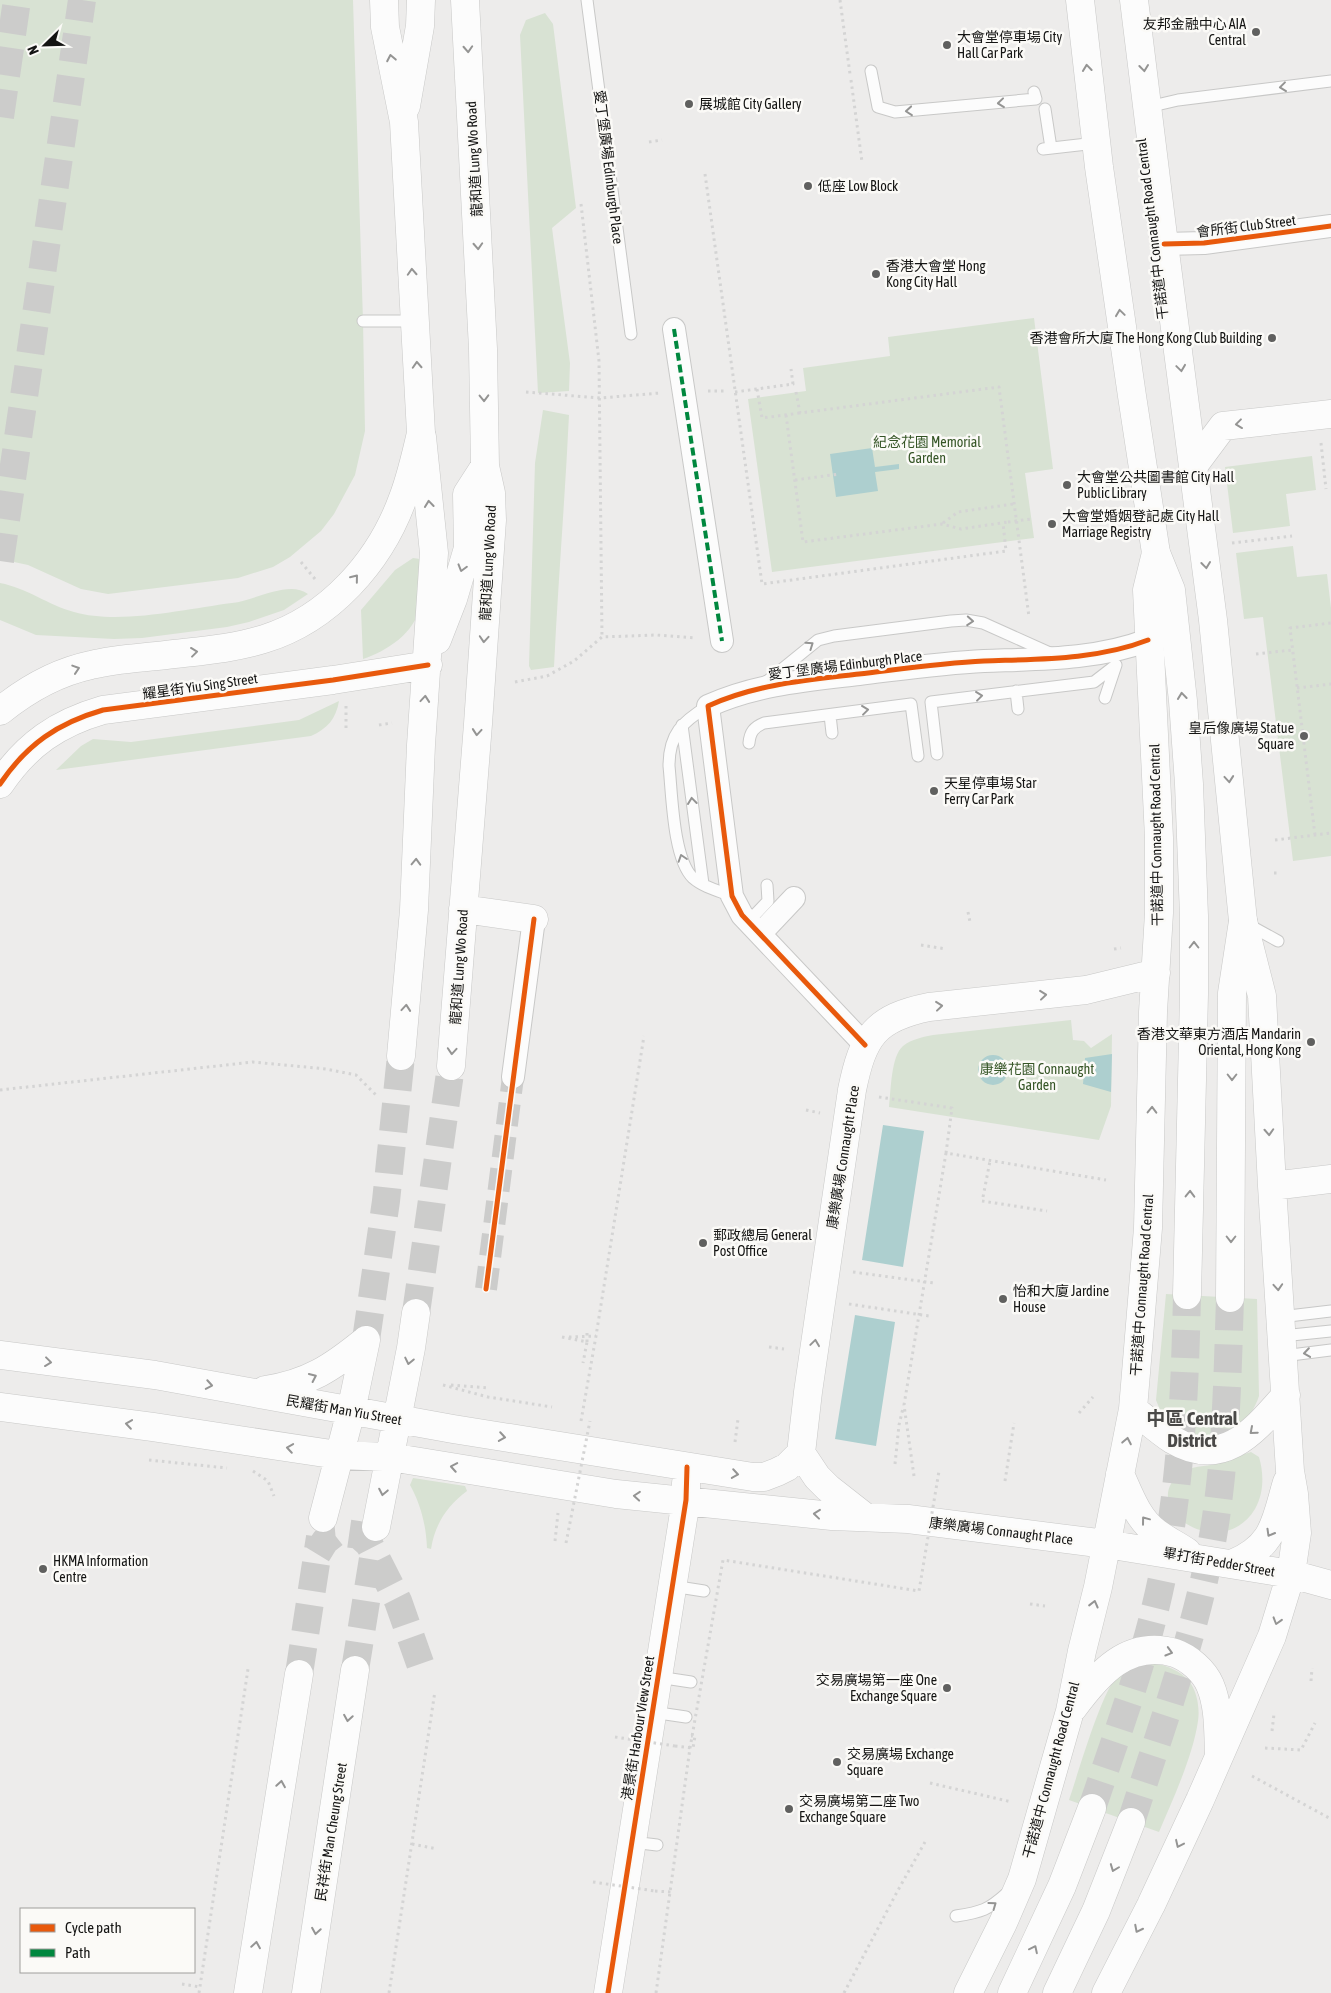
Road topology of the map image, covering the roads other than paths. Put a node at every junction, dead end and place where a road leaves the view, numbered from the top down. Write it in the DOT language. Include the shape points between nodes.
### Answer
graph roads {
  1 [pos="384,0"];
  2 [pos="421,0"];
  3 [pos="465,0"];
  4 [pos="587,0"];
  5 [pos="1080,0"];
  6 [pos="1137,7"];
  7 [pos="871,71"];
  8 [pos="1331,81"];
  9 [pos="1034,92"];
  10 [pos="1148,106"];
  11 [pos="1045,109"];
  12 [pos="404,122"];
  13 [pos="1096,143"];
  14 [pos="1331,226"];
  15 [pos="1164,244"];
  16 [pos="363,321"];
  17 [pos="414,321"];
  18 [pos="674,328"];
  19 [pos="631,334"];
  20 [pos="1331,414"];
  21 [pos="421,433"];
  22 [pos="1194,465"];
  23 [pos="486,466"];
  24 [pos="1156,553"];
  25 [pos="1148,640"];
  26 [pos="722,641"];
  27 [pos="1059,657"];
  28 [pos="1116,658"];
  29 [pos="428,665"];
  30 [pos="760,688"];
  31 [pos="31,689"];
  32 [pos="1016,691"];
  33 [pos="1105,698"];
  34 [pos="0,700"];
  35 [pos="708,706"];
  36 [pos="1018,709"];
  37 [pos="0,711"];
  38 [pos="830,715"];
  39 [pos="682,725"];
  40 [pos="832,732"];
  41 [pos="749,743"];
  42 [pos="937,754"];
  43 [pos="918,756"];
  44 [pos="0,784"];
  45 [pos="703,884"];
  46 [pos="767,885"];
  47 [pos="732,896"];
  48 [pos="794,898"];
  49 [pos="463,909"];
  50 [pos="534,918"];
  51 [pos="1243,922"];
  52 [pos="754,928"];
  53 [pos="1278,941"];
  54 [pos="1156,973"];
  55 [pos="865,1046"];
  56 [pos="402,1056"];
  57 [pos="451,1066"];
  58 [pos="513,1077"];
  59 [pos="1331,1179"];
  60 [pos="1272,1186"];
  61 [pos="1187,1295"];
  62 [pos="1230,1298"];
  63 [pos="1331,1311"];
  64 [pos="416,1313"];
  65 [pos="1331,1331"];
  66 [pos="1282,1337"];
  67 [pos="1331,1350"];
  68 [pos="0,1355"];
  69 [pos="249,1392"];
  70 [pos="1286,1395"];
  71 [pos="0,1407"];
  72 [pos="1133,1409"];
  73 [pos="351,1411"];
  74 [pos="397,1420"];
  75 [pos="801,1453"];
  76 [pos="338,1455"];
  77 [pos="390,1457"];
  78 [pos="687,1467"];
  79 [pos="1290,1470"];
  80 [pos="1120,1474"];
  81 [pos="686,1500"];
  82 [pos="865,1517"];
  83 [pos="323,1518"];
  84 [pos="376,1527"];
  85 [pos="1106,1544"];
  86 [pos="1198,1558"];
  87 [pos="1232,1564"];
  88 [pos="1291,1574"];
  89 [pos="1331,1585"];
  90 [pos="672,1586"];
  91 [pos="704,1591"];
  92 [pos="355,1670"];
  93 [pos="299,1674"];
  94 [pos="658,1676"];
  95 [pos="691,1682"];
  96 [pos="1070,1711"];
  97 [pos="652,1712"];
  98 [pos="686,1717"];
  99 [pos="1219,1753"];
  100 [pos="1092,1808"];
  101 [pos="1131,1822"];
  102 [pos="1022,1879"];
  103 [pos="956,1916"];
  104 [pos="248,1993"];
  105 [pos="306,1993"];
  106 [pos="608,1993"];
  107 [pos="968,1993"];
  108 [pos="1012,1993"];
  109 [pos="1057,1993"];
  110 [pos="1106,1993"];
  12 -- 1 [label="main road, one-way" via="385,27"];
  2 -- 12 [label="main road" via="420,26"];
  3 -- 23 [label="main road, 龍和道 Lung Wo Road, one-way"];
  4 -- 19 [label="lane, 愛丁堡廣場 Edinburgh Place"];
  13 -- 5 [label="main road, 干諾道中 Connaught Road Central, one-way"];
  6 -- 10 [label="main road, 干諾道中 Connaught Road Central, one-way"];
  9 -- 7 [label="lane, one-way" via="1036,99 958,103 895,112 878,107"];
  8 -- 10 [label="lane, one-way"];
  10 -- 15 [label="main road, 干諾道中 Connaught Road Central"];
  11 -- 13 [label="lane" via="1047,149"];
  17 -- 12 [label="main road, one-way"];
  24 -- 13 [label="main road, 干諾道中 Connaught Road Central, one-way"];
  14 -- 15 [label="street, 會所街 Club Street" via="1204,243"];
  15 -- 22 [label="main road, 干諾道中 Connaught Road Central, one-way"];
  16 -- 17 [label="lane"];
  21 -- 17 [label="main road, one-way"];
  18 -- 26 [label="street"];
  20 -- 22 [label="main road, one-way" via="1223,426"];
  29 -- 21 [label="main road, one-way" via="434,553"];
  31 -- 21 [label="main road, one-way" via="54,677 92,665 249,644 285,631 320,611 354,580 378,549 392,524 411,475"];
  22 -- 51 [label="main road, 干諾道中 Connaught Road Central, one-way"];
  23 -- 29 [label="main road, one-way" via="466,494 468,548"];
  23 -- 49 [label="main road, 龍和道 Lung Wo Road, one-way" via="492,520"];
  24 -- 25 [label="main road, 干諾道中 Connaught Road Central" via="1147,590"];
  61 -- 24 [label="main road, 干諾道中 Connaught Road Central, one-way" via="1194,994 1189,784 1171,590"];
  25 -- 28 [label="street, 愛丁堡廣場 Edinburgh Place"];
  25 -- 54 [label="main road, 干諾道中 Connaught Road Central" via="1159,838"];
  27 -- 28 [label="street, 愛丁堡廣場 Edinburgh Place"];
  27 -- 30 [label="street, 愛丁堡廣場 Edinburgh Place" via="953,662"];
  30 -- 27 [label="lane, one-way" via="818,640 951,621 983,623"];
  28 -- 32 [label="lane" via="1094,682"];
  28 -- 33 [label="lane"];
  29 -- 44 [label="main road, 耀星街 Yiu Sing Street" via="103,710 81,716 35,743"];
  56 -- 29 [label="main road, one-way"];
  30 -- 35 [label="street, 愛丁堡廣場 Edinburgh Place"];
  31 -- 34 [label="lane"];
  31 -- 37 [label="main road"];
  32 -- 36 [label="lane"];
  42 -- 32 [label="lane, one-way" via="931,702"];
  35 -- 39 [label="lane"];
  35 -- 47 [label="street"];
  38 -- 40 [label="lane"];
  38 -- 41 [label="lane" via="764,723 756,726 750,734"];
  38 -- 43 [label="lane, one-way" via="911,704"];
  45 -- 39 [label="lane, one-way"];
  45 -- 39 [label="lane, one-way" via="688,872 678,848 669,752 673,737"];
  45 -- 47 [label="lane"];
  46 -- 52 [label="lane" via="768,901"];
  47 -- 52 [label="street" via="742,915"];
  48 -- 52 [label="street"];
  49 -- 50 [label="main road"];
  49 -- 57 [label="main road, 龍和道 Lung Wo Road, one-way"];
  50 -- 58 [label="street"];
  51 -- 53 [label="lane"];
  51 -- 60 [label="main road, 干諾道中 Connaught Road Central, one-way" via="1262,996"];
  51 -- 62 [label="main road, 干諾道中 Connaught Road Central, one-way" via="1232,993"];
  52 -- 55 [label="street"];
  55 -- 54 [label="main road, 康樂廣場 Connaught Place, one-way" via="884,1024 909,1011 1086,990"];
  72 -- 54 [label="main road, 干諾道中 Connaught Road Central, one-way" via="1148,1228"];
  75 -- 55 [label="main road, 康樂廣場 Connaught Place, one-way" via="852,1090"];
  59 -- 60 [label="main road"];
  60 -- 66 [label="main road, 干諾道中 Connaught Road Central, one-way"];
  63 -- 66 [label="lane"];
  64 -- 74 [label="main road, one-way"];
  65 -- 66 [label="lane"];
  67 -- 66 [label="lane, one-way"];
  66 -- 70 [label="main road, 干諾道中 Connaught Road Central"];
  68 -- 69 [label="main road, 民耀街 Man Yiu Street, one-way" via="155,1375"];
  69 -- 73 [label="main road, 民耀街 Man Yiu Street"];
  69 -- 73 [label="main road, one-way" via="312,1378 337,1364 366,1340"];
  70 -- 72 [label="main road, one-way" via="1249,1434 1227,1447 1203,1452 1173,1440"];
  70 -- 79 [label="main road, 干諾道中 Connaught Road Central"];
  76 -- 71 [label="main road, one-way"];
  80 -- 72 [label="main road, 干諾道中 Connaught Road Central, one-way"];
  73 -- 74 [label="main road, 民耀街 Man Yiu Street"];
  73 -- 76 [label="main road"];
  74 -- 77 [label="main road"];
  74 -- 78 [label="main road, 民耀街 Man Yiu Street, one-way"];
  78 -- 75 [label="main road, one-way" via="764,1477 787,1467"];
  75 -- 82 [label="main road" via="828,1488"];
  76 -- 77 [label="main road"];
  76 -- 83 [label="main road"];
  81 -- 77 [label="main road, one-way" via="616,1494"];
  77 -- 84 [label="main road, one-way"];
  78 -- 81 [label="main road, 港景街 Harbour View Street"];
  79 -- 87 [label="main road, one-way" via="1273,1528 1264,1544"];
  79 -- 88 [label="main road, 干諾道中 Connaught Road Central" via="1297,1532"];
  80 -- 85 [label="main road, 干諾道中 Connaught Road Central"];
  86 -- 80 [label="main road, one-way" via="1148,1525 1134,1505"];
  82 -- 81 [label="main road, 康樂廣場 Connaught Place, one-way"];
  81 -- 90 [label="main road, 港景街 Harbour View Street"];
  82 -- 85 [label="main road, 康樂廣場 Connaught Place"];
  85 -- 86 [label="main road, 畢打街 Pedder Street"];
  96 -- 85 [label="main road, 干諾道中 Connaught Road Central, one-way"];
  86 -- 87 [label="main road, 畢打街 Pedder Street"];
  87 -- 88 [label="main road, 畢打街 Pedder Street"];
  88 -- 89 [label="main road, 畢打街 Pedder Street"];
  88 -- 99 [label="main road, 干諾道中 Connaught Road Central, one-way" via="1272,1636"];
  90 -- 91 [label="lane"];
  90 -- 94 [label="main road, 港景街 Harbour View Street"];
  92 -- 105 [label="main road, 民祥街 Man Cheung Street, one-way"];
  104 -- 93 [label="main road, one-way"];
  94 -- 95 [label="lane"];
  94 -- 97 [label="main road, 港景街 Harbour View Street"];
  96 -- 99 [label="main road, one-way" via="1102,1673 1122,1657 1141,1650 1162,1649 1181,1655 1198,1668 1210,1684 1216,1704"];
  96 -- 102 [label="main road, 干諾道中 Connaught Road Central"];
  97 -- 98 [label="lane"];
  97 -- 106 [label="main road, 港景街 Harbour View Street" via="645,1844"];
  99 -- 110 [label="main road, 干諾道中 Connaught Road Central, one-way" via="1200,1800"];
  108 -- 100 [label="main road, one-way" via="1062,1886"];
  101 -- 109 [label="main road, one-way" via="1096,1911"];
  103 -- 102 [label="lane, one-way" via="989,1909"];
  102 -- 107 [label="main road, 干諾道中 Connaught Road Central"];
}
